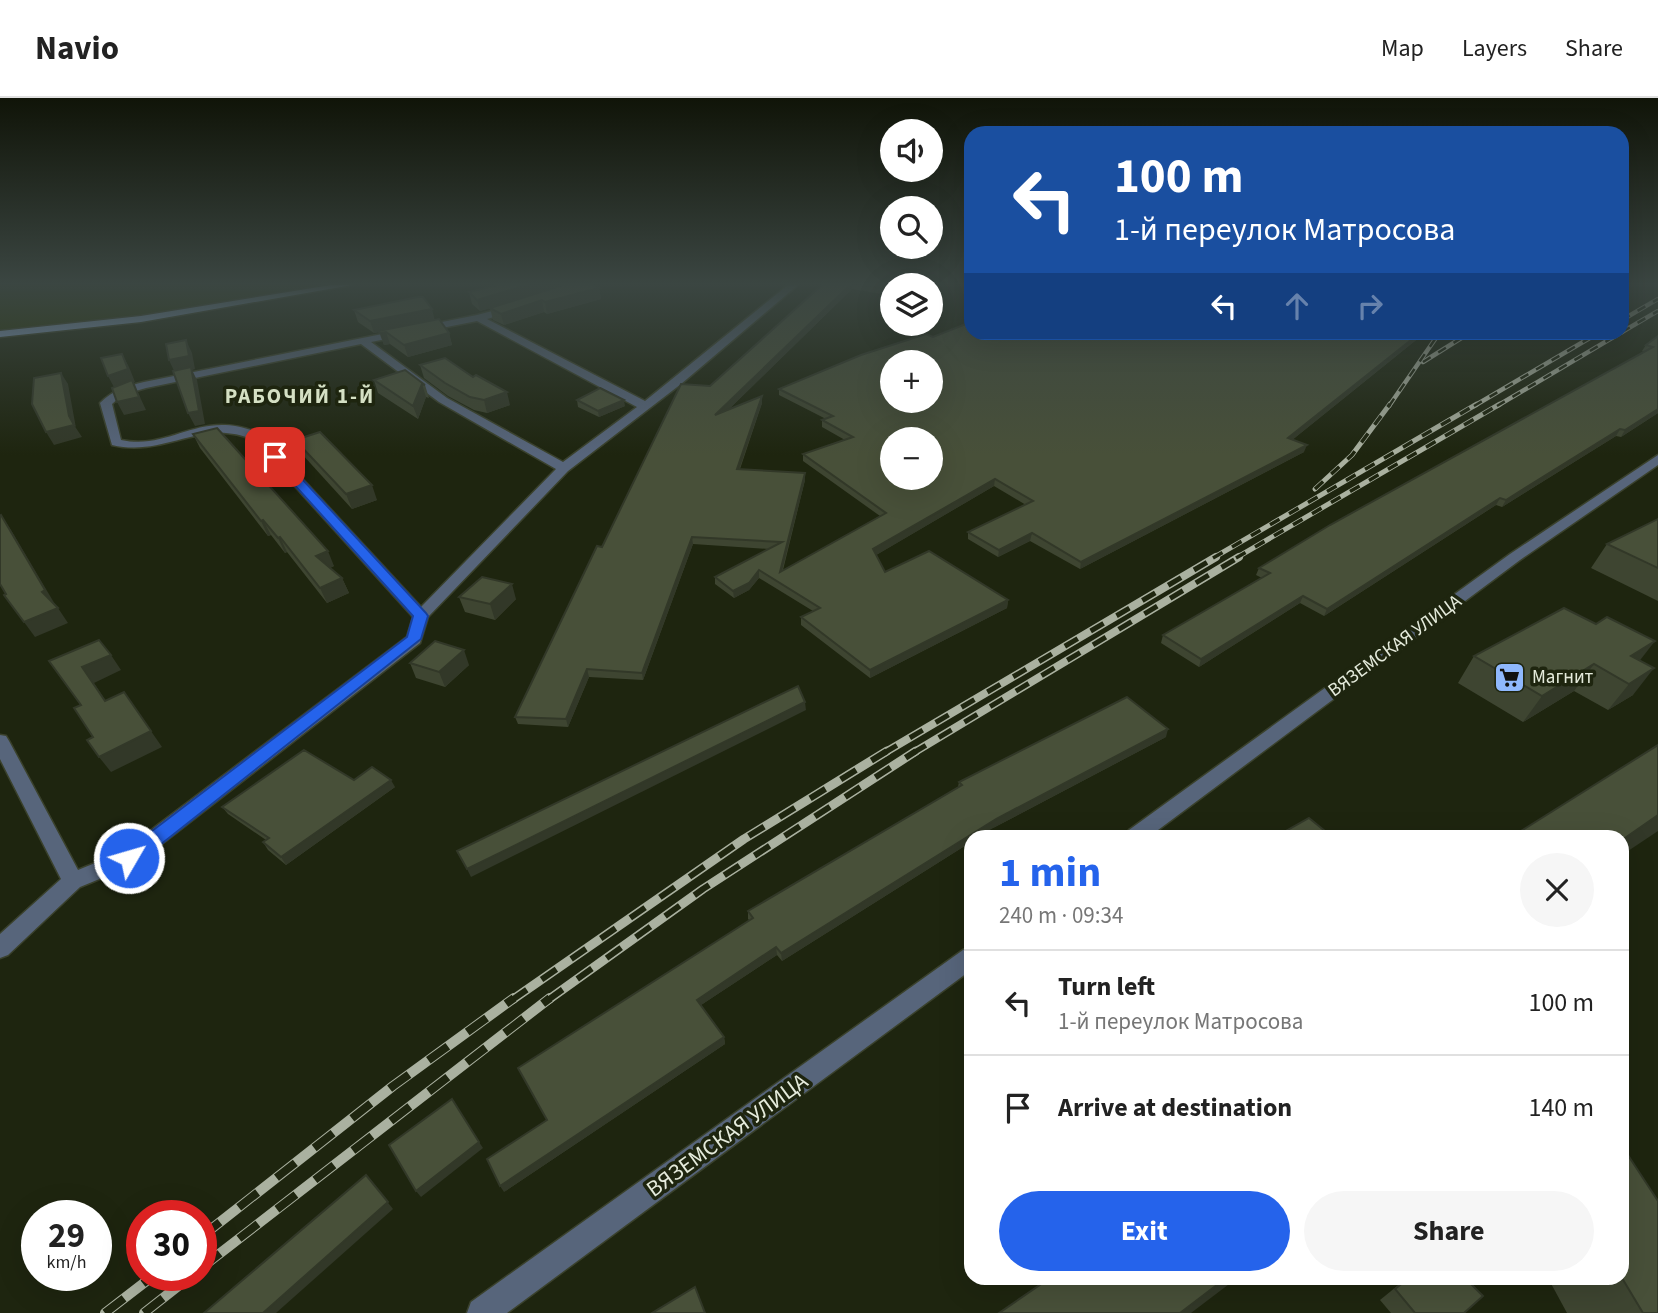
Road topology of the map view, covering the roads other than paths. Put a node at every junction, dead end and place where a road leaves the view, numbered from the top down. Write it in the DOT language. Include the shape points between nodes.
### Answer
graph roads {
  1 [pos="360,342"];
  2 [pos="364,342"];
  3 [pos="523,342"];
  4 [pos="724,342"];
  5 [pos="645,406"];
  6 [pos="1658,459"];
  7 [pos="564,468"];
  8 [pos="421,616"];
  9 [pos="0,741"];
  10 [pos="1144,830"];
  11 [pos="74,881"];
  12 [pos="0,948"];
  13 [pos="964,962"];
  14 [pos="482,1313"];
  1 -- 8 [label="street" via="144,385 118,393 106,403 120,444 148,443 222,427 236,427 257,437"];
  2 -- 7 [label="street" via="443,400"];
  3 -- 5 [label="street"];
  4 -- 5 [label="street"];
  5 -- 7 [label="street"];
  6 -- 10 [label="street, ВЯЗЕМСКАЯ УЛИЦА"];
  7 -- 8 [label="street"];
  8 -- 11 [label="street" via="414,639 129,858"];
  9 -- 11 [label="street"];
  11 -- 12 [label="street"];
  13 -- 14 [label="street, ВЯЗЕМСКАЯ УЛИЦА"];
}
